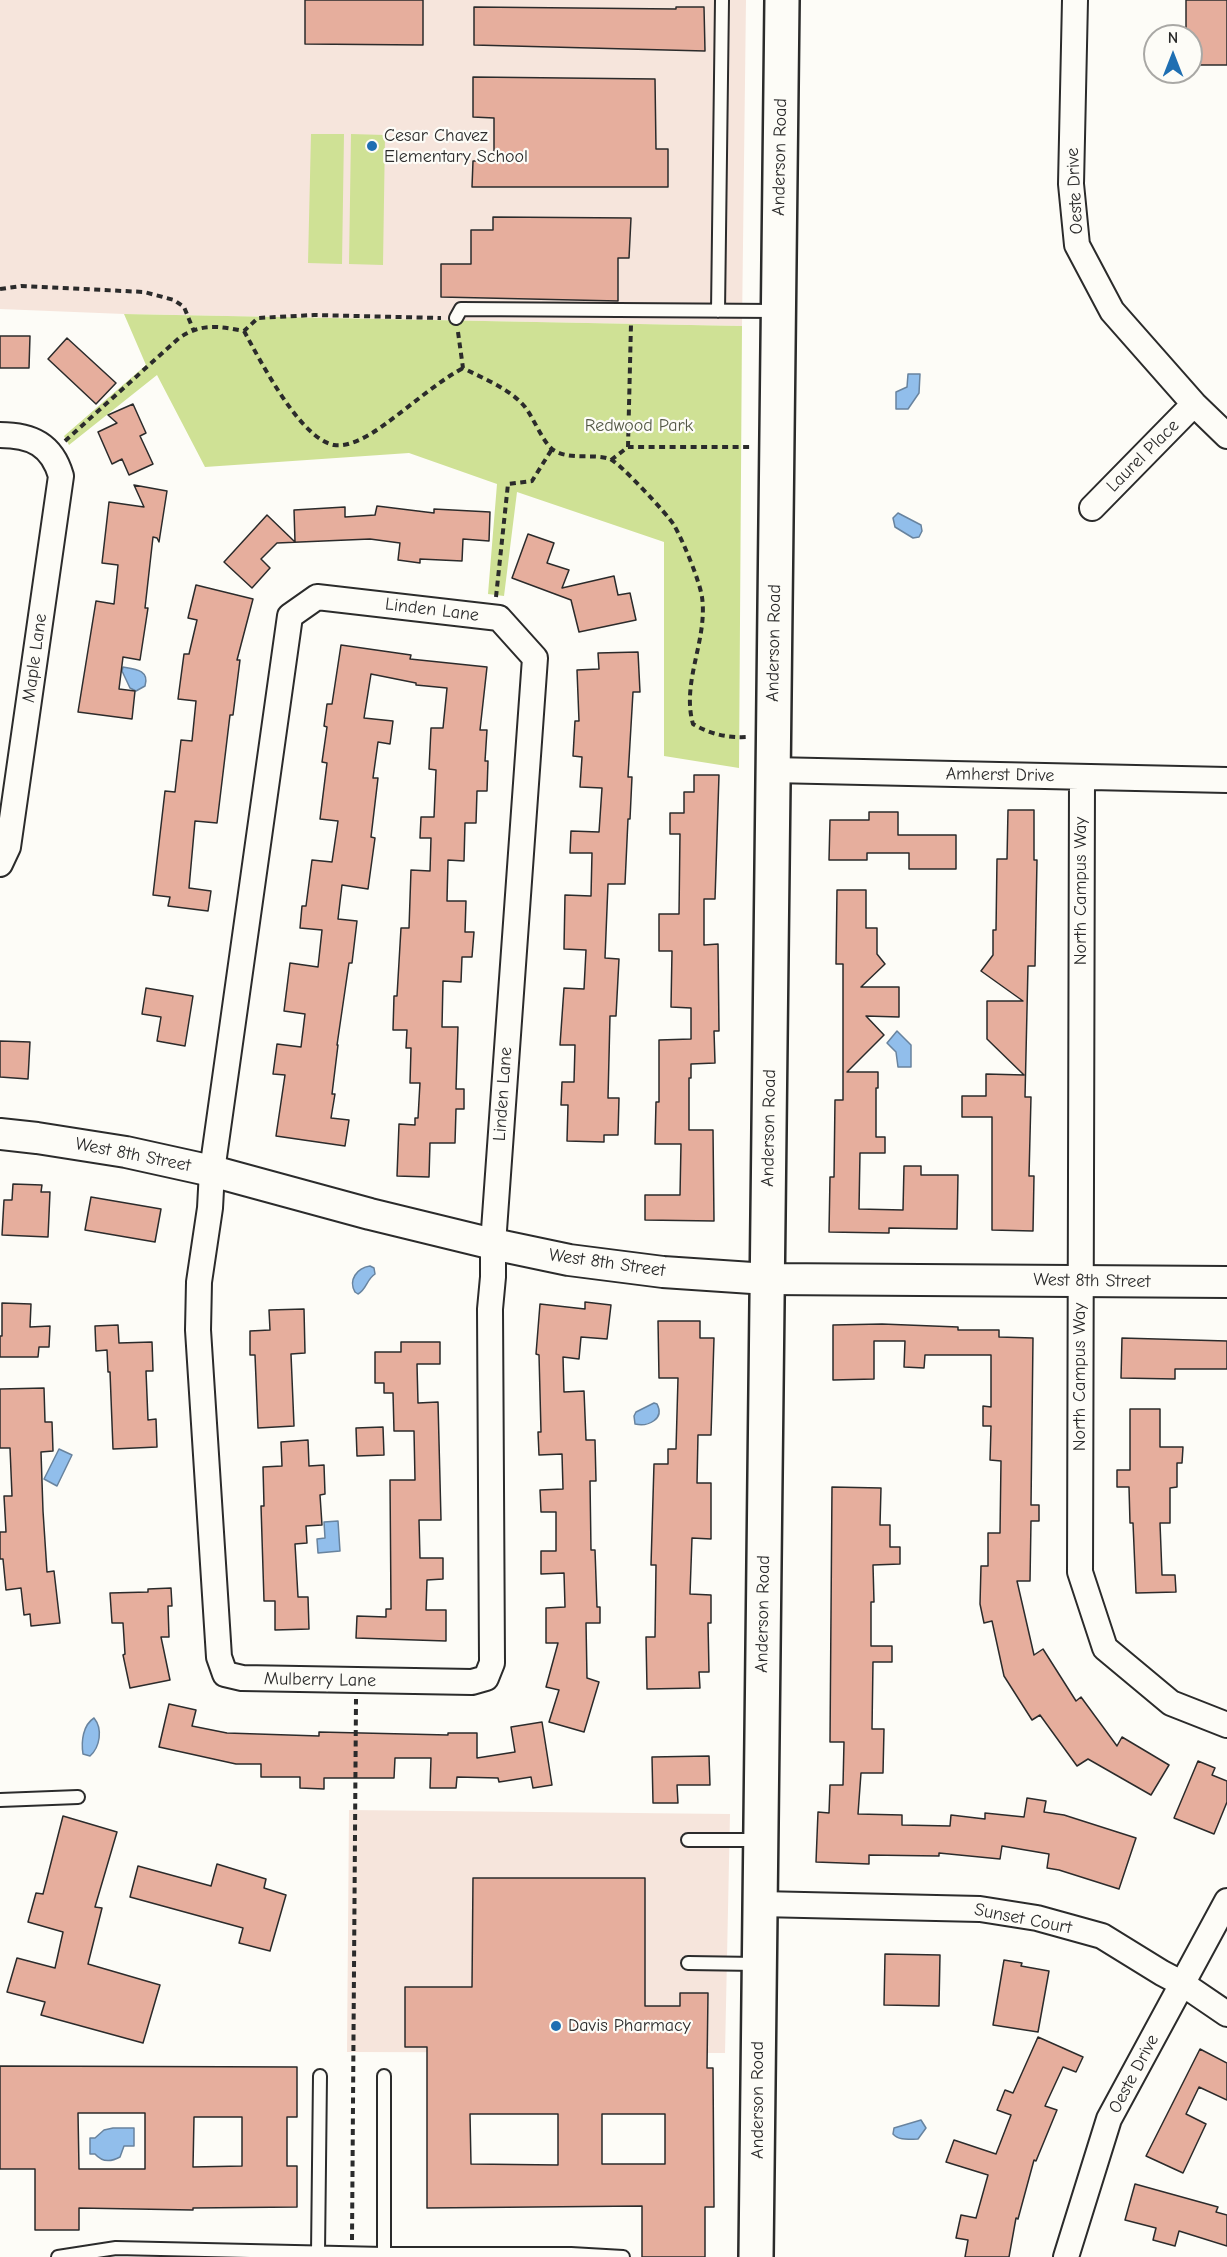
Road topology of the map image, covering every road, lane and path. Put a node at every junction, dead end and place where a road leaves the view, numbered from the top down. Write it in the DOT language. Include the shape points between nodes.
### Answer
graph roads {
  1 [pos="722,0"];
  2 [pos="782,0"];
  3 [pos="1075,0"];
  4 [pos="0,289"];
  5 [pos="718,310"];
  6 [pos="779,310"];
  7 [pos="632,311"];
  8 [pos="456,318"];
  9 [pos="193,329"];
  10 [pos="244,332"];
  11 [pos="463,368"];
  12 [pos="1194,404"];
  13 [pos="0,435"];
  14 [pos="1227,436"];
  15 [pos="628,447"];
  16 [pos="777,447"];
  17 [pos="552,449"];
  18 [pos="51,453"];
  19 [pos="611,459"];
  20 [pos="1092,508"];
  21 [pos="496,600"];
  22 [pos="742,738"];
  23 [pos="772,770"];
  24 [pos="1082,777"];
  25 [pos="1227,780"];
  26 [pos="0,864"];
  27 [pos="0,1134"];
  28 [pos="212,1171"];
  29 [pos="493,1244"];
  30 [pos="767,1279"];
  31 [pos="1080,1280"];
  32 [pos="1227,1282"];
  33 [pos="356,1680"];
  34 [pos="1227,1725"];
  35 [pos="78,1797"];
  36 [pos="0,1800"];
  37 [pos="688,1840"];
  38 [pos="760,1840"];
  39 [pos="1227,1901"];
  40 [pos="760,1904"];
  41 [pos="688,1963"];
  42 [pos="759,1964"];
  43 [pos="1183,1984"];
  44 [pos="1227,2014"];
  45 [pos="320,2076"];
  46 [pos="384,2076"];
  47 [pos="318,2253"];
  48 [pos="352,2253"];
  49 [pos="384,2254"];
  50 [pos="58,2257"];
  51 [pos="623,2257"];
  52 [pos="756,2257"];
  53 [pos="1066,2257"];
  1 -- 5 [label="lane"];
  2 -- 6 [label="main road, Anderson Road"];
  3 -- 12 [label="street, Oeste Drive" via="1071,184 1077,245 1112,310"];
  4 -- 9 [label="path" via="21,286 144,292 174,300 184,307"];
  5 -- 6 [label="lane"];
  5 -- 7 [label="lane"];
  6 -- 16 [label="main road, Anderson Road"];
  7 -- 8 [label="lane" via="461,309"];
  7 -- 15 [label="path"];
  8 -- 10 [label="path" via="258,318"];
  8 -- 11 [label="path"];
  9 -- 10 [label="path" via="218,326"];
  9 -- 18 [label="path"];
  10 -- 11 [label="path" via="278,392 316,437 335,446 355,442 386,424"];
  11 -- 17 [label="path" via="509,392 524,406"];
  12 -- 14 [label="street, Oeste Drive"];
  12 -- 20 [label="street, Laurel Place"];
  13 -- 18 [label="street" via="32,438"];
  15 -- 16 [label="path"];
  15 -- 19 [label="path"];
  16 -- 23 [label="main road, Anderson Road"];
  17 -- 19 [label="path"];
  17 -- 21 [label="path" via="532,482 508,484"];
  18 -- 26 [label="street, Maple Lane" via="61,476 58,502 8,847"];
  19 -- 22 [label="path" via="673,523 696,577 702,597 691,682 689,711 693,724 706,732"];
  23 -- 24 [label="street, Amherst Drive"];
  23 -- 30 [label="main road, Anderson Road"];
  24 -- 25 [label="street, Amherst Drive"];
  24 -- 31 [label="street, North Campus Way"];
  27 -- 28 [label="street, West 8th Street" via="126,1152"];
  28 -- 29 [label="street, West 8th Street"];
  28 -- 29 [label="street, Linden Lane" via="290,616 317,597 499,618 535,658"];
  28 -- 33 [label="street, Mulberry Lane" via="199,1282 198,1330 219,1657 225,1674 242,1678"];
  29 -- 30 [label="street, West 8th Street" via="569,1260"];
  29 -- 33 [label="street, Mulberry Lane" via="492,1663 486,1678 472,1682"];
  30 -- 31 [label="street, West 8th Street"];
  30 -- 38 [label="main road, Anderson Road"];
  31 -- 32 [label="street, West 8th Street"];
  31 -- 34 [label="street, North Campus Way" via="1080,1572 1105,1648 1171,1703"];
  33 -- 48 [label="path"];
  35 -- 36 [label="lane"];
  37 -- 38 [label="lane"];
  38 -- 40 [label="main road, Anderson Road"];
  39 -- 43 [label="street, Oeste Drive"];
  40 -- 42 [label="main road, Anderson Road"];
  40 -- 43 [label="street, Sunset Court" via="980,1909 1037,1918 1102,1936"];
  41 -- 42 [label="lane"];
  42 -- 52 [label="main road, Anderson Road"];
  43 -- 44 [label="street, Sunset Court"];
  43 -- 53 [label="street, Oeste Drive" via="1110,2119"];
  45 -- 47 [label="lane"];
  46 -- 49 [label="lane"];
  47 -- 48 [label="lane"];
  47 -- 50 [label="lane" via="116,2248"];
  48 -- 49 [label="lane"];
  49 -- 51 [label="lane"];
}
